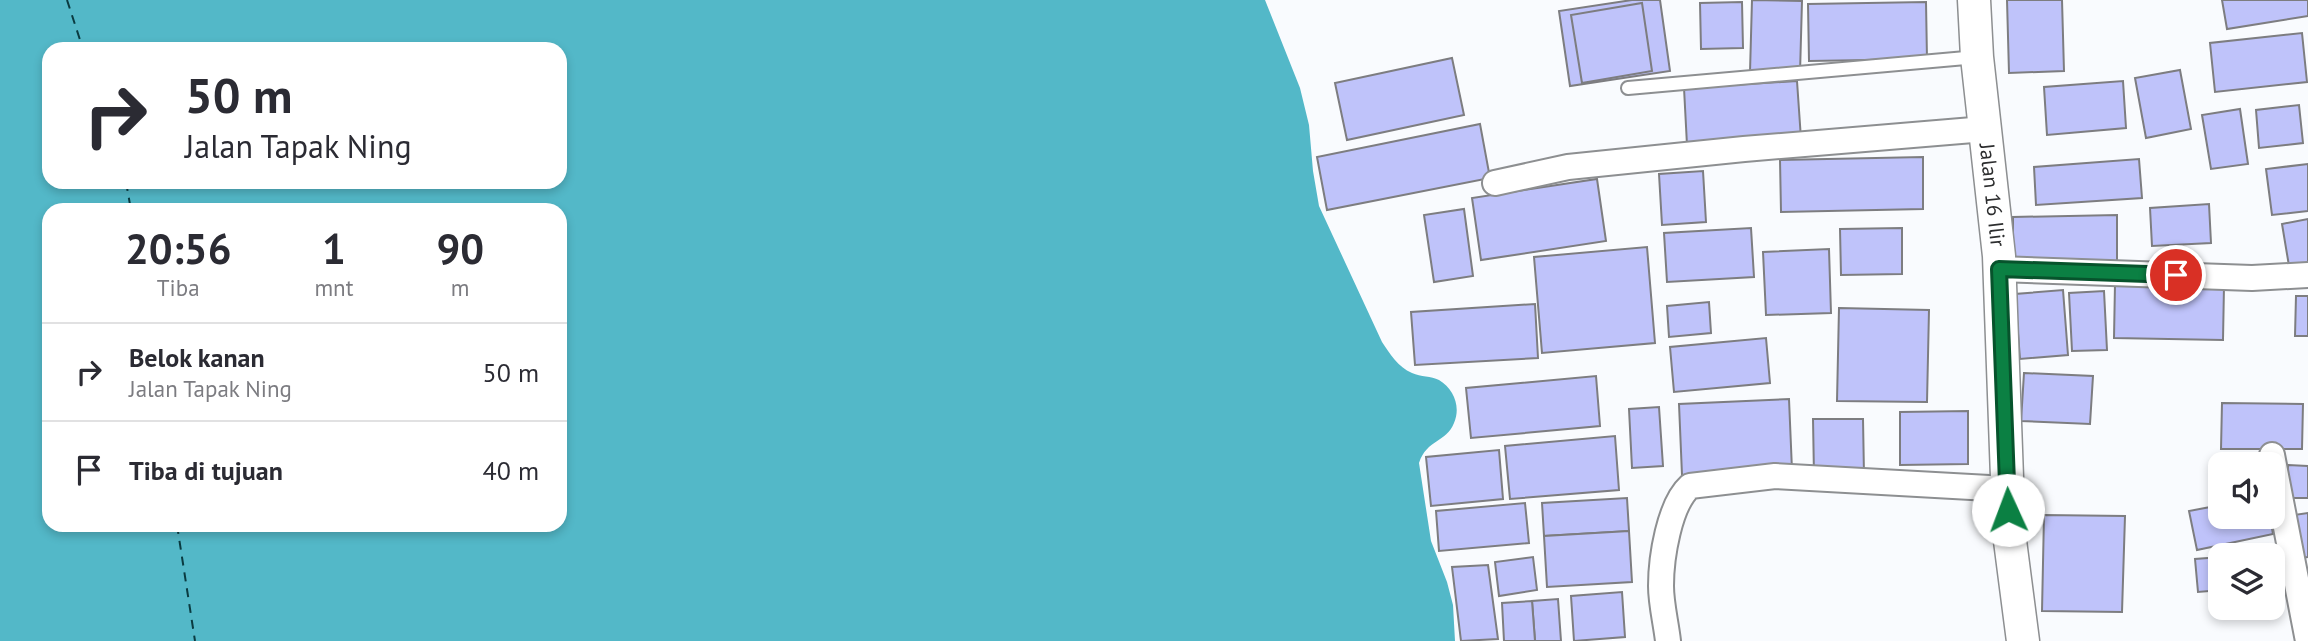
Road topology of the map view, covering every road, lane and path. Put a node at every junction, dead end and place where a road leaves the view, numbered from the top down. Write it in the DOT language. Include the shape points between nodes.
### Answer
graph roads {
  1 [pos="1974,0"];
  2 [pos="1978,57"];
  3 [pos="1628,88"];
  4 [pos="1985,129"];
  5 [pos="1494,183"];
  6 [pos="1999,269"];
  7 [pos="2308,275"];
  8 [pos="2007,489"];
  9 [pos="2285,522"];
  10 [pos="1668,641"];
  11 [pos="2023,641"];
  12 [pos="2308,641"];
  1 -- 2 [label="street, Jalan 16 Ilir"];
  2 -- 3 [label="lane"];
  2 -- 4 [label="street, Jalan 16 Ilir"];
  4 -- 5 [label="street" via="1568,167"];
  4 -- 6 [label="street, Jalan 16 Ilir"];
  6 -- 7 [label="street" via="2252,278"];
  6 -- 8 [label="street, Jalan 16 Ilir"];
  8 -- 10 [label="street" via="1775,476 1690,486 1678,502 1666,538 1661,586"];
  8 -- 11 [label="street, Jalan 16 Ilir"];
  9 -- 12 [label="street"];
}
